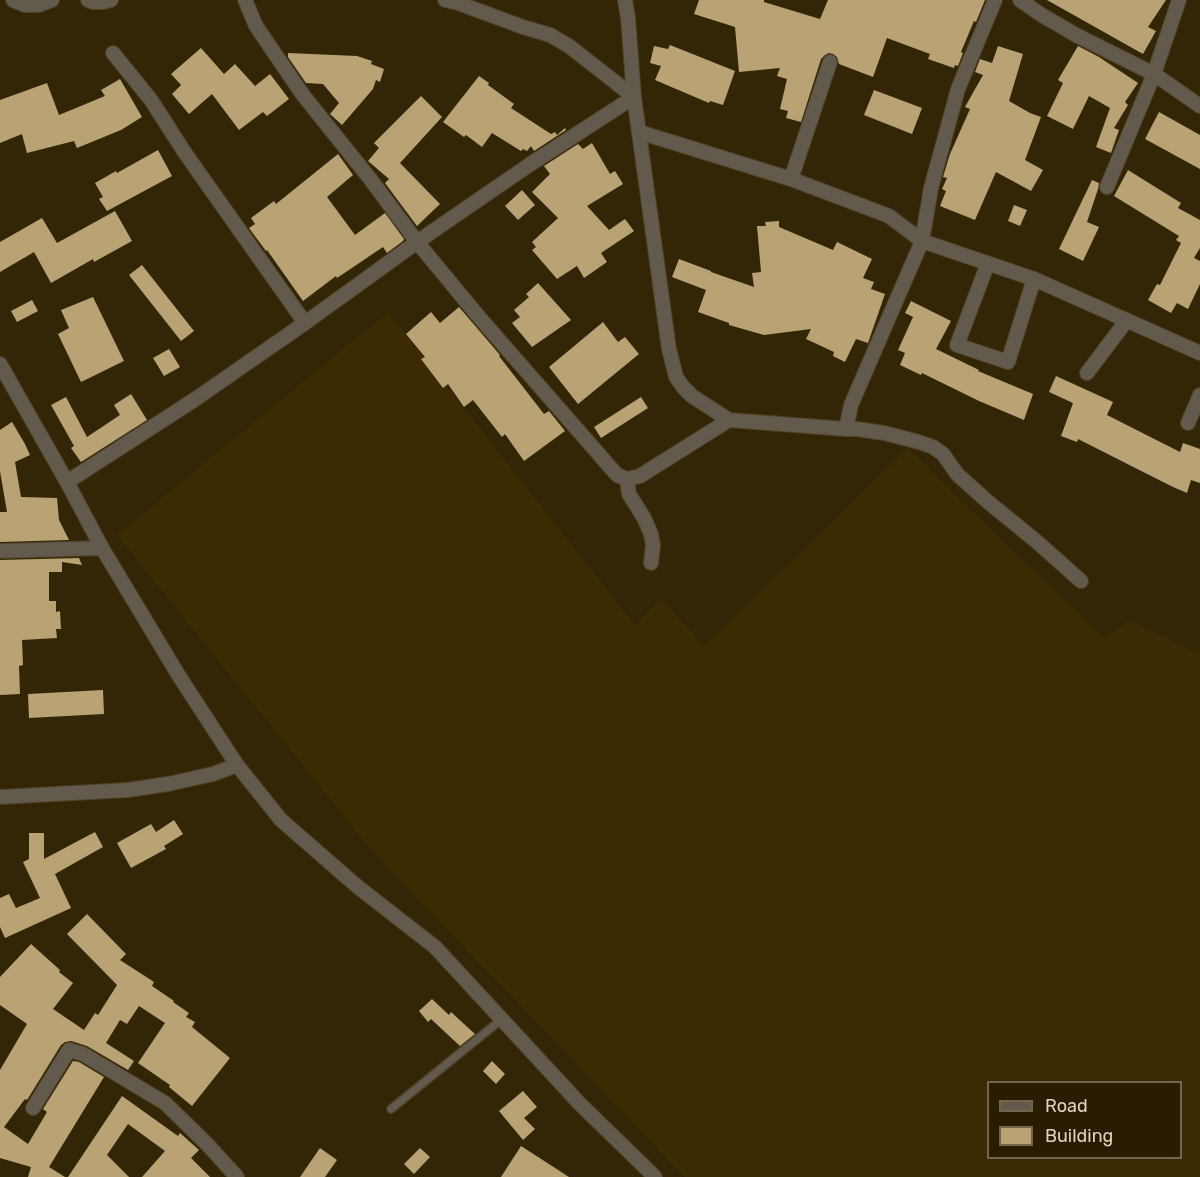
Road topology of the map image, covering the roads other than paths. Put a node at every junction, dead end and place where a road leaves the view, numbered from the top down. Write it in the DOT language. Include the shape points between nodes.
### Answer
graph roads {
  1 [pos="52,0"];
  2 [pos="88,0"];
  3 [pos="111,0"];
  4 [pos="245,0"];
  5 [pos="445,0"];
  6 [pos="625,0"];
  7 [pos="995,0"];
  8 [pos="1020,0"];
  9 [pos="1179,0"];
  10 [pos="21,2"];
  11 [pos="113,53"];
  12 [pos="830,62"];
  13 [pos="1154,74"];
  14 [pos="634,98"];
  15 [pos="1200,106"];
  16 [pos="639,132"];
  17 [pos="790,179"];
  18 [pos="1107,187"];
  19 [pos="922,241"];
  20 [pos="417,242"];
  21 [pos="988,263"];
  22 [pos="1034,279"];
  23 [pos="1127,320"];
  24 [pos="305,323"];
  25 [pos="1200,352"];
  26 [pos="1,369"];
  27 [pos="1087,373"];
  28 [pos="1200,395"];
  29 [pos="729,420"];
  30 [pos="1188,423"];
  31 [pos="846,429"];
  32 [pos="627,478"];
  33 [pos="67,482"];
  34 [pos="102,548"];
  35 [pos="0,551"];
  36 [pos="651,563"];
  37 [pos="1081,581"];
  38 [pos="237,765"];
  39 [pos="0,797"];
  40 [pos="502,1019"];
  41 [pos="33,1108"];
  42 [pos="391,1108"];
  43 [pos="237,1177"];
  44 [pos="655,1177"];
  1 -- 10 [label="street" via="39,5"];
  2 -- 3 [label="street"];
  4 -- 20 [label="street" via="256,26 303,95"];
  5 -- 14 [label="street" via="550,35"];
  6 -- 14 [label="street"];
  7 -- 19 [label="street" via="958,89 931,188"];
  8 -- 13 [label="street" via="1076,35"];
  9 -- 13 [label="street"];
  11 -- 24 [label="street" via="151,100"];
  12 -- 17 [label="street"];
  13 -- 15 [label="street"];
  13 -- 18 [label="street"];
  14 -- 16 [label="street"];
  14 -- 20 [label="street"];
  16 -- 17 [label="street"];
  16 -- 29 [label="street" via="676,377 692,396"];
  17 -- 19 [label="street" via="889,216"];
  19 -- 21 [label="street"];
  19 -- 31 [label="street" via="851,405"];
  20 -- 24 [label="street"];
  20 -- 32 [label="street" via="617,475"];
  21 -- 22 [label="street"];
  21 -- 22 [label="street" via="957,345 1008,362"];
  22 -- 23 [label="street"];
  23 -- 25 [label="street"];
  23 -- 27 [label="street"];
  24 -- 33 [label="street"];
  26 -- 33 [label="street"];
  28 -- 30 [label="street"];
  29 -- 31 [label="street"];
  29 -- 32 [label="street" via="640,476"];
  31 -- 37 [label="street" via="884,433 933,447 957,474"];
  32 -- 36 [label="street" via="628,494 651,534"];
  33 -- 34 [label="street"];
  34 -- 35 [label="street"];
  34 -- 38 [label="street"];
  38 -- 39 [label="street" via="213,774 128,790"];
  38 -- 40 [label="street" via="281,820 435,947"];
  40 -- 42 [label="lane"];
  40 -- 44 [label="street" via="580,1104"];
  41 -- 43 [label="street" via="69,1050 83,1054 165,1104"];
}
